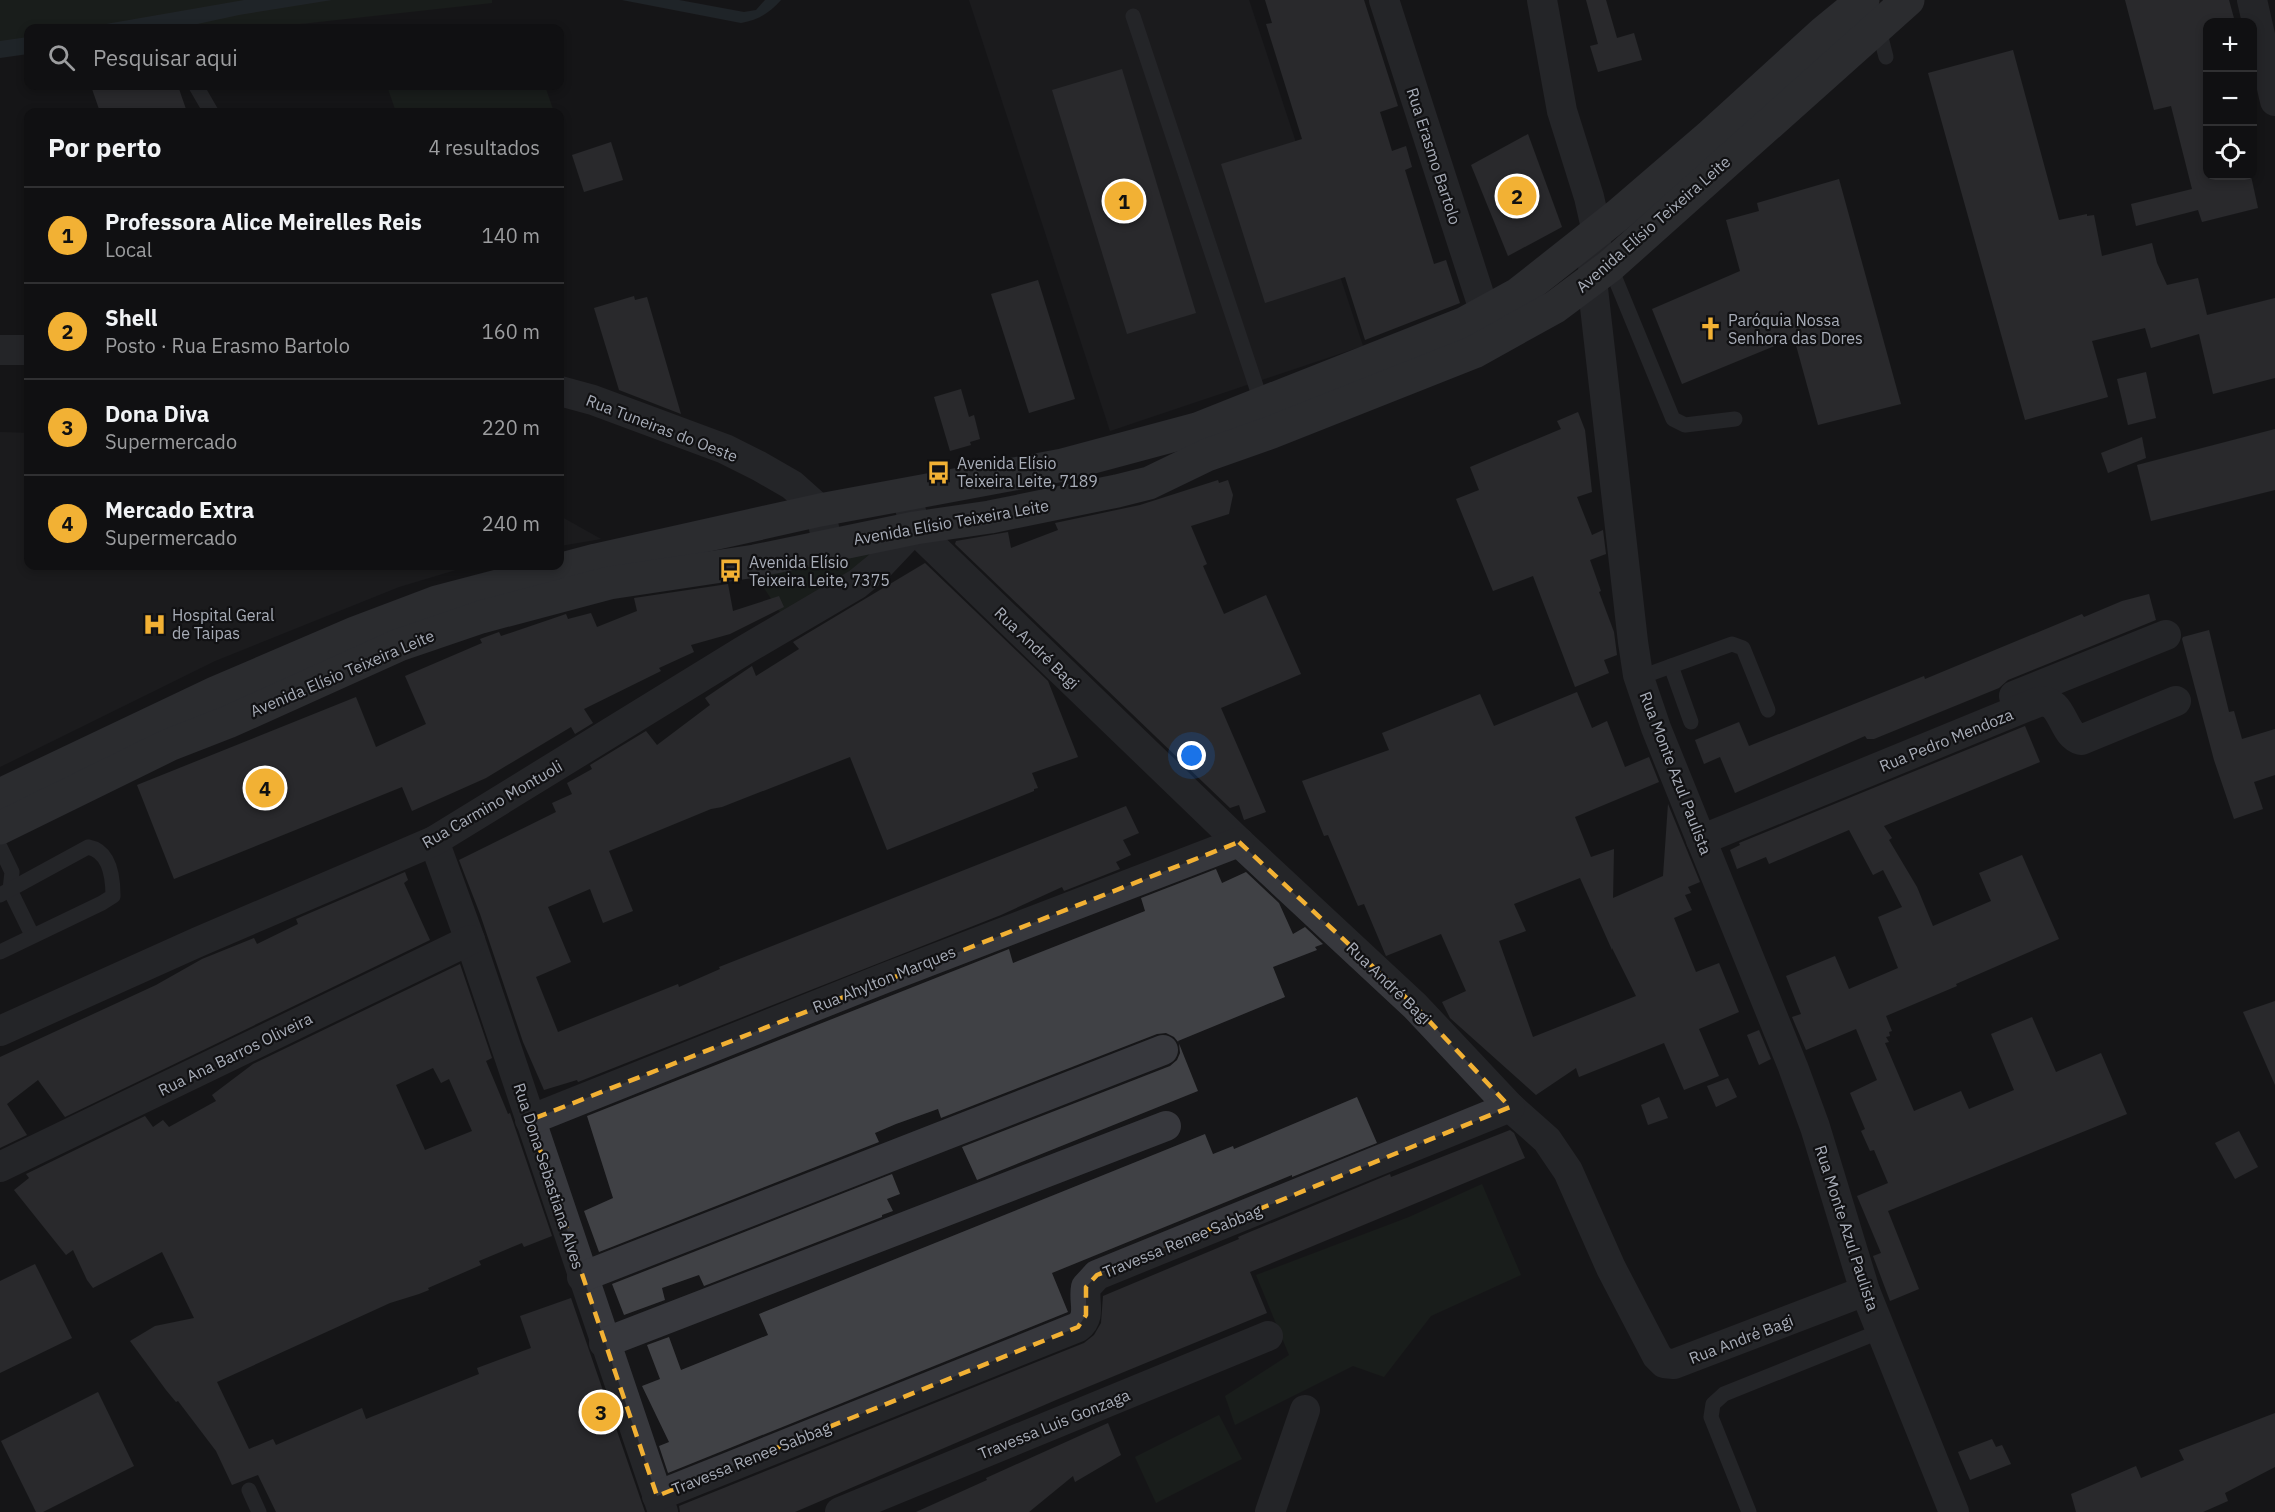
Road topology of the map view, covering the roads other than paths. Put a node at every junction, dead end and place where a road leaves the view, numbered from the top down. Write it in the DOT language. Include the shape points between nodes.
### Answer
graph roads {
  1 [pos="1384,0"];
  2 [pos="1542,0"];
  3 [pos="1908,0"];
  4 [pos="2252,0"];
  5 [pos="1133,16"];
  6 [pos="1876,28"];
  7 [pos="198,90"];
  8 [pos="2275,101"];
  9 [pos="209,108"];
  10 [pos="1597,232"];
  11 [pos="1601,273"];
  12 [pos="1491,327"];
  13 [pos="0,350"];
  14 [pos="24,350"];
  15 [pos="564,392"];
  16 [pos="1262,404"];
  17 [pos="1735,419"];
  18 [pos="907,495"];
  19 [pos="820,510"];
  20 [pos="915,528"];
  21 [pos="828,546"];
  22 [pos="602,571"];
  23 [pos="2166,635"];
  24 [pos="1671,666"];
  25 [pos="1638,675"];
  26 [pos="2176,701"];
  27 [pos="1768,710"];
  28 [pos="1691,722"];
  29 [pos="17,797"];
  30 [pos="0,828"];
  31 [pos="1697,831"];
  32 [pos="435,841"];
  33 [pos="1239,842"];
  34 [pos="0,847"];
  35 [pos="3,890"];
  36 [pos="32,935"];
  37 [pos="470,940"];
  38 [pos="0,952"];
  39 [pos="0,1031"];
  40 [pos="1163,1050"];
  41 [pos="1510,1107"];
  42 [pos="530,1120"];
  43 [pos="1166,1126"];
  44 [pos="0,1167"];
  45 [pos="582,1277"];
  46 [pos="1865,1291"];
  47 [pos="1881,1330"];
  48 [pos="1268,1336"];
  49 [pos="604,1343"];
  50 [pos="1305,1410"];
  51 [pos="249,1490"];
  52 [pos="660,1504"];
  53 [pos="259,1512"];
  54 [pos="840,1512"];
  55 [pos="1270,1512"];
  56 [pos="1749,1512"];
  57 [pos="1954,1512"];
  1 -- 12 [label="street, Rua Erasmo Bartolo"];
  2 -- 10 [label="street, Rua Monte Azul Paulista" via="1562,111"];
  3 -- 6 [label="main road, Avenida Elísio Teixeira Leite"];
  4 -- 8 [label="street"];
  5 -- 16 [label="lane"];
  6 -- 10 [label="main road, Avenida Elísio Teixeira Leite" via="1824,32 1703,143"];
  6 -- 11 [label="main road, Avenida Elísio Teixeira Leite"];
  7 -- 9 [label="lane"];
  10 -- 11 [label="street, Rua Monte Azul Paulista"];
  10 -- 12 [label="main road, Avenida Elísio Teixeira Leite" via="1526,288"];
  11 -- 12 [label="main road, Avenida Elísio Teixeira Leite" via="1555,307"];
  11 -- 17 [label="lane" via="1673,419 1685,425"];
  11 -- 25 [label="street, Rua Monte Azul Paulista"];
  12 -- 16 [label="main road, Avenida Elísio Teixeira Leite" via="1465,323"];
  12 -- 20 [label="main road, Avenida Elísio Teixeira Leite" via="1432,369 1207,455 1149,483"];
  13 -- 14 [label="street"];
  15 -- 19 [label="street, Rua Tuneiras do Oeste" via="725,449 792,485"];
  16 -- 18 [label="main road, Avenida Elísio Teixeira Leite" via="1197,429 1063,465"];
  18 -- 19 [label="main road, Avenida Elísio Teixeira Leite"];
  18 -- 20 [label="street"];
  19 -- 21 [label="street"];
  19 -- 22 [label="main road, Avenida Elísio Teixeira Leite"];
  20 -- 21 [label="main road, Avenida Elísio Teixeira Leite"];
  20 -- 32 [label="street, Rua Carmino Montuoli" via="857,584"];
  20 -- 33 [label="street, Rua André Bagi"];
  21 -- 22 [label="main road, Avenida Elísio Teixeira Leite" via="755,561"];
  22 -- 29 [label="main road, Avenida Elísio Teixeira Leite" via="436,602 355,633 215,693"];
  23 -- 31 [label="street, Rua Pedro Mendoza"];
  24 -- 25 [label="lane"];
  24 -- 27 [label="lane" via="1732,644 1743,648"];
  24 -- 28 [label="lane"];
  25 -- 31 [label="street, Rua Monte Azul Paulista"];
  26 -- 31 [label="street, Rua Pedro Mendoza" via="2081,740 2073,736 2054,705 2038,702"];
  29 -- 30 [label="main road, Avenida Elísio Teixeira Leite"];
  31 -- 46 [label="street, Rua Monte Azul Paulista" via="1815,1127"];
  32 -- 37 [label="street, Rua Dona Sebastiana Alves"];
  32 -- 39 [label="street, Rua Carmino Montuoli"];
  33 -- 41 [label="street, Rua André Bagi" via="1415,1006"];
  33 -- 42 [label="street, Rua Ahylton Marques"];
  34 -- 35 [label="lane" via="12,872"];
  35 -- 36 [label="lane"];
  35 -- 36 [label="lane" via="88,847 95,848 106,860 113,878 113,896"];
  36 -- 38 [label="lane"];
  37 -- 42 [label="street, Rua Dona Sebastiana Alves"];
  37 -- 44 [label="street, Rua Ana Barros Oliveira"];
  40 -- 45 [label="street"];
  41 -- 46 [label="street, Rua André Bagi" via="1535,1127 1560,1156 1611,1268 1664,1363 1674,1364"];
  41 -- 52 [label="street, Travessa Renee Sabbag" via="1097,1275 1086,1287 1086,1315 1078,1327"];
  42 -- 45 [label="street, Rua Dona Sebastiana Alves"];
  43 -- 49 [label="street"];
  45 -- 49 [label="street, Rua Dona Sebastiana Alves"];
  46 -- 47 [label="street, Rua Monte Azul Paulista"];
  47 -- 56 [label="lane" via="1724,1394 1713,1404 1711,1417"];
  47 -- 57 [label="street, Rua Monte Azul Paulista"];
  48 -- 54 [label="street, Travessa Luis Gonzaga"];
  49 -- 52 [label="street, Rua Dona Sebastiana Alves"];
  50 -- 55 [label="street"];
  51 -- 53 [label="lane"];
}
